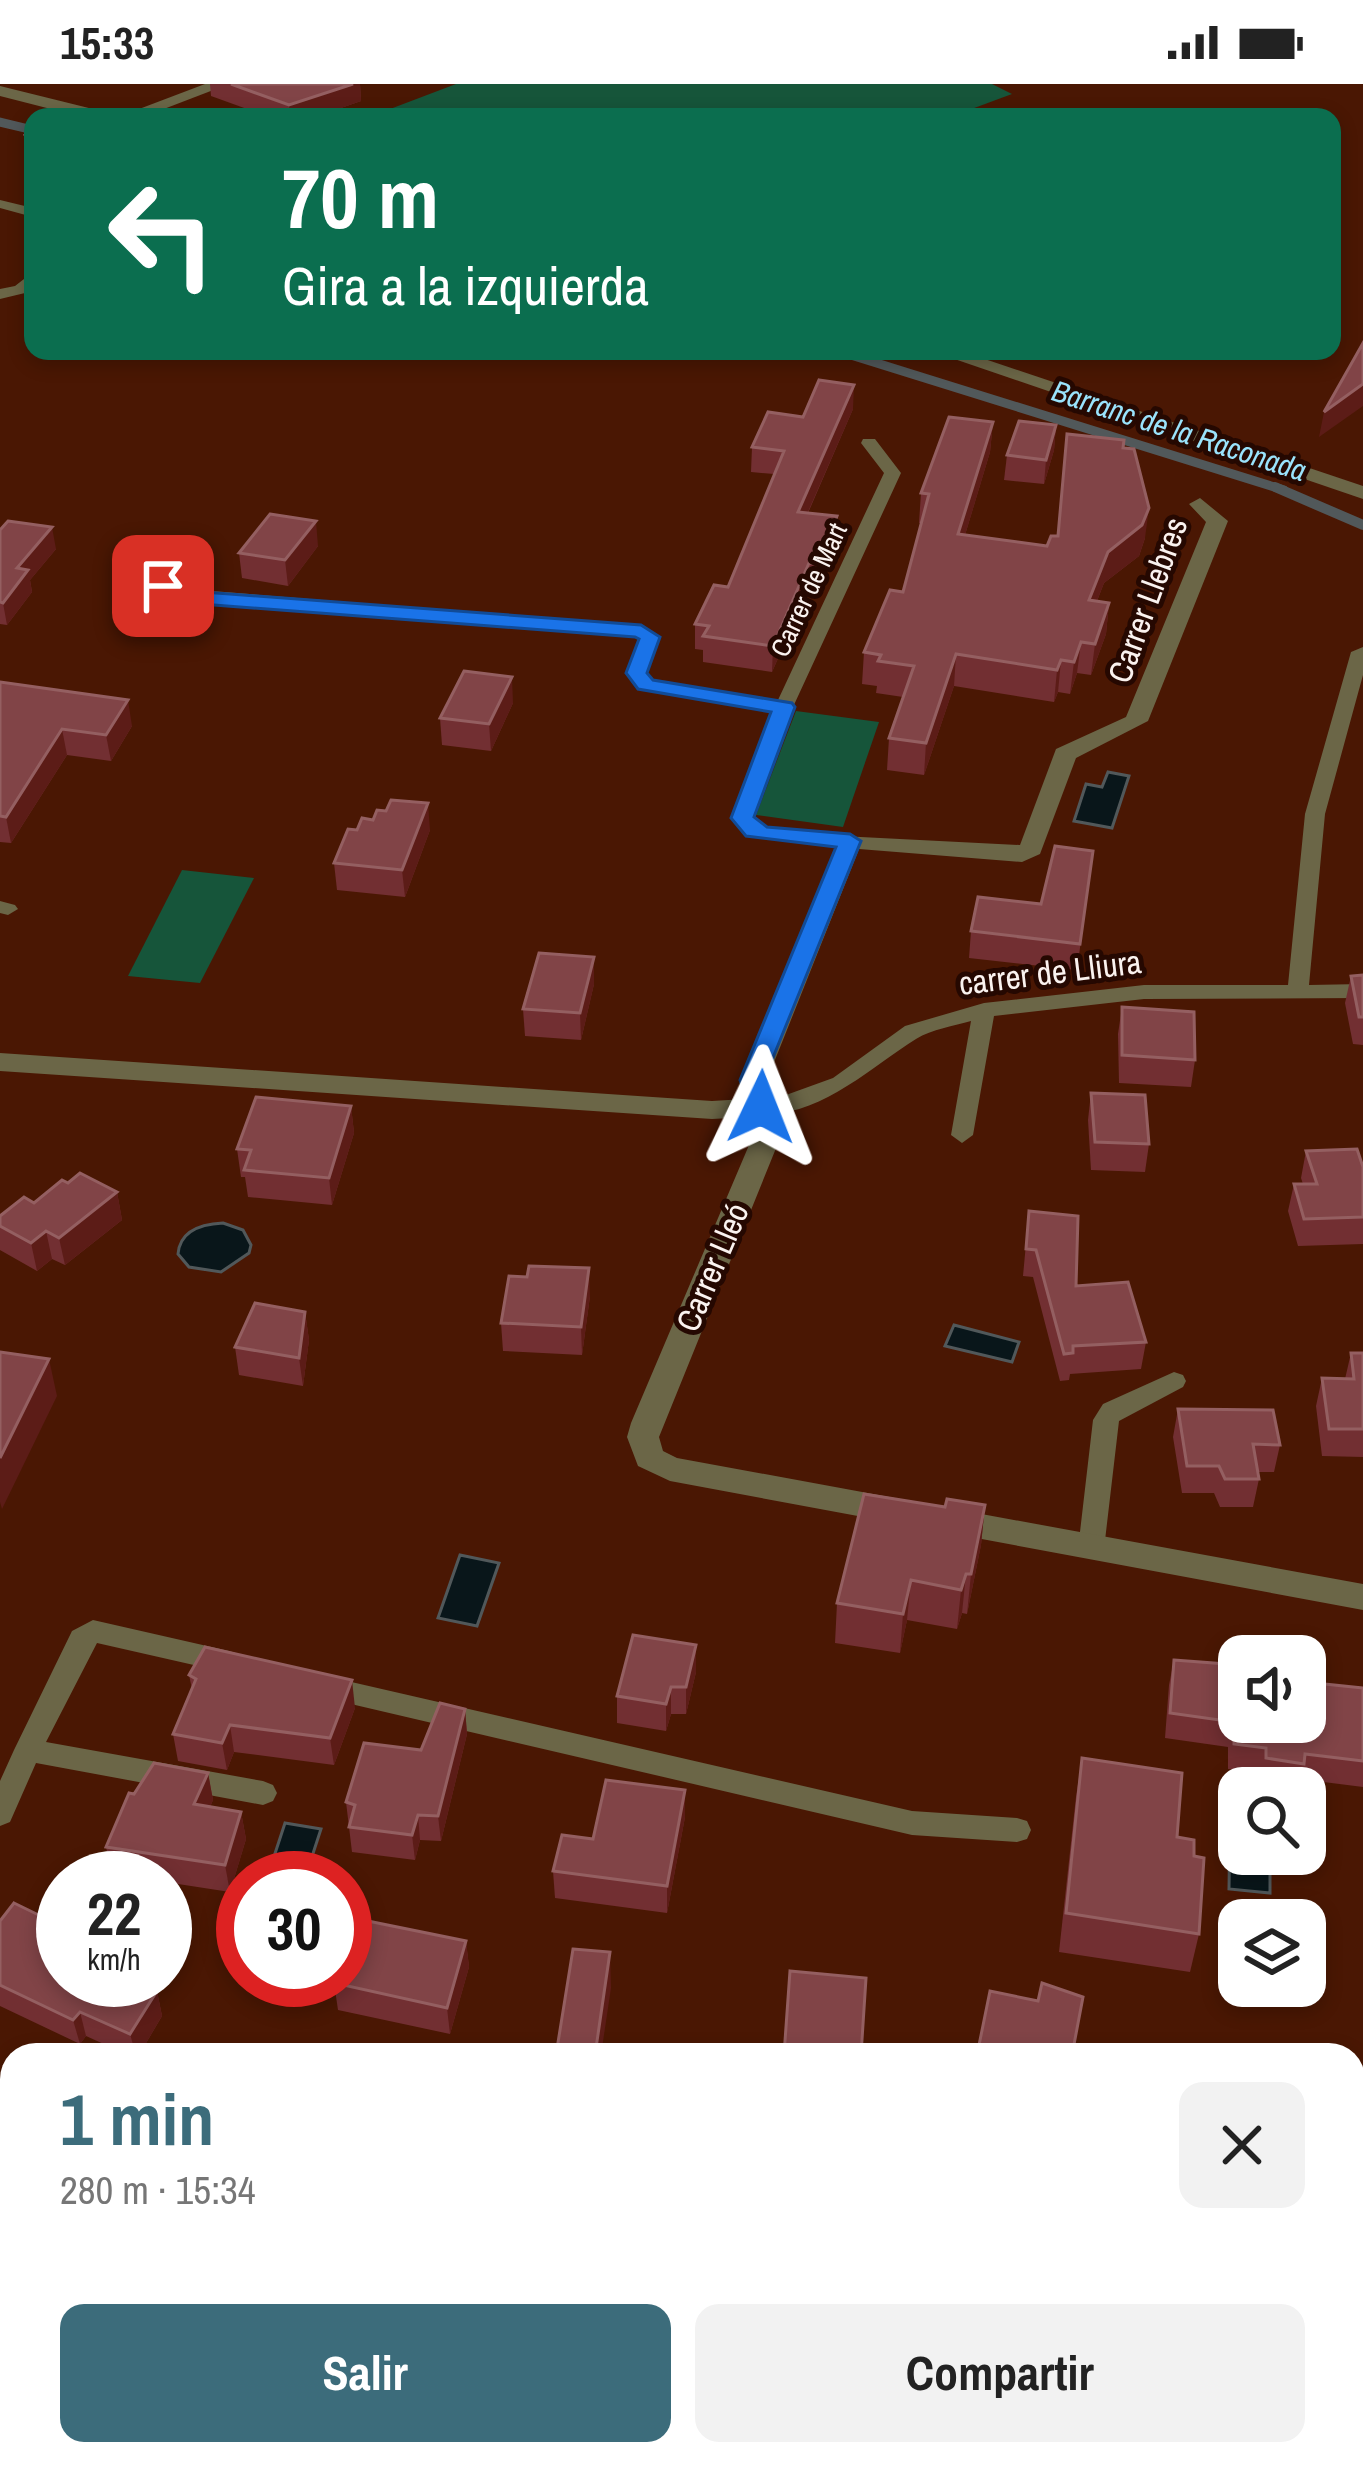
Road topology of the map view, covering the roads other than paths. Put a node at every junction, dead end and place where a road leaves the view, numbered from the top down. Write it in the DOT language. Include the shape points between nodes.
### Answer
graph roads {
  1 [pos="221,84"];
  2 [pos="0,91"];
  3 [pos="67,108"];
  4 [pos="153,108"];
  5 [pos="968,360"];
  6 [pos="869,443"];
  7 [pos="1363,493"];
  8 [pos="1200,504"];
  9 [pos="190,546"];
  10 [pos="1360,652"];
  11 [pos="784,707"];
  12 [pos="850,841"];
  13 [pos="1298,989"];
  14 [pos="1363,991"];
  15 [pos="984,1010"];
  16 [pos="0,1062"];
  17 [pos="761,1107"];
  18 [pos="962,1136"];
  19 [pos="1174,1381"];
  20 [pos="1090,1549"];
  21 [pos="1363,1597"];
  22 [pos="258,1669"];
  23 [pos="299,1680"];
  24 [pos="28,1750"];
  25 [pos="263,1793"];
  26 [pos="0,1814"];
  27 [pos="1016,1830"];
  1 -- 4 [label="street"];
  2 -- 3 [label="street"];
  5 -- 7 [label="street"];
  6 -- 11 [label="lane, Carrer de Mart" via="893,473"];
  8 -- 12 [label="street, Carrer Llebres" via="1217,521 1136,722 1065,754 1031,849"];
  9 -- 11 [label="lane" via="164,592 641,631 650,637 636,673 646,685"];
  10 -- 13 [label="lane" via="1315,814"];
  11 -- 12 [label="lane, Carrer de Mart" via="742,818 754,831"];
  12 -- 17 [label="street" via="757,1065"];
  13 -- 14 [label="lane, carrer de Lliura"];
  13 -- 15 [label="lane, carrer de Lliura" via="1144,992"];
  15 -- 17 [label="lane, carrer de Lliura" via="913,1030 841,1083"];
  15 -- 18 [label="lane"];
  16 -- 17 [label="street" via="669,1108"];
  17 -- 20 [label="street, Carrer Lleó" via="770,1131 646,1423 649,1458 670,1469"];
  19 -- 20 [label="lane" via="1106,1420"];
  20 -- 21 [label="street, Carrer Lleó"];
  22 -- 24 [label="lane" via="93,1631"];
  23 -- 27 [label="lane" via="911,1823"];
  24 -- 25 [label="lane"];
  24 -- 26 [label="lane"];
}
